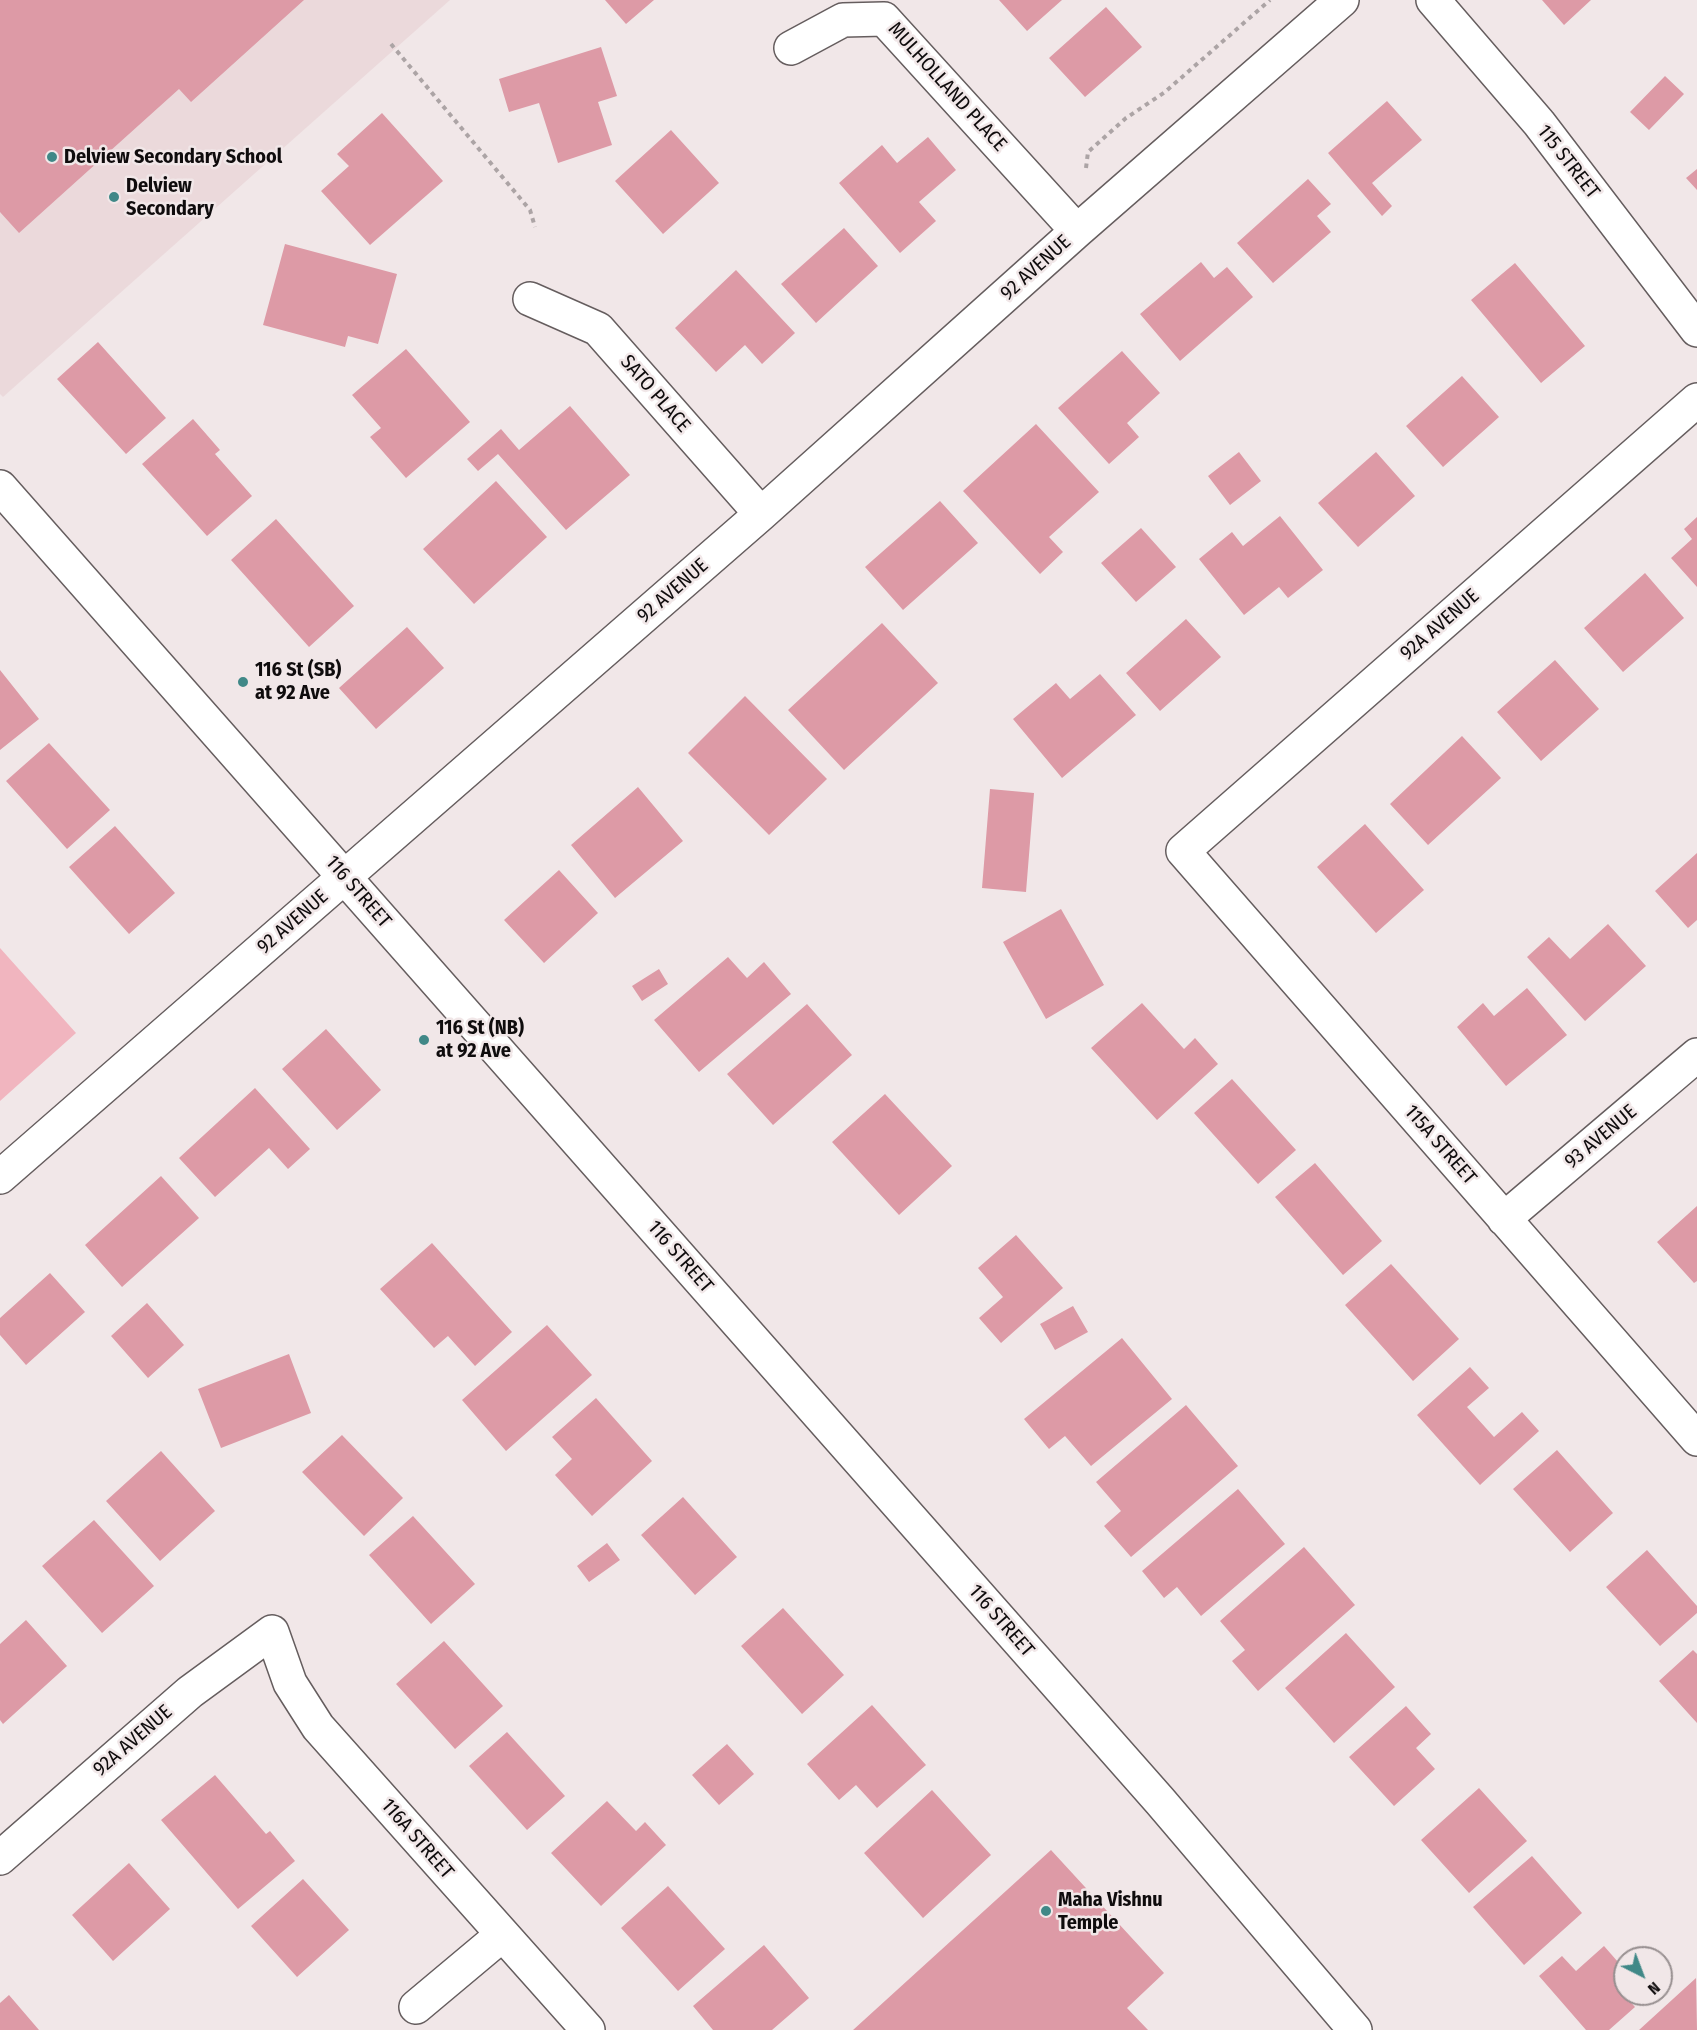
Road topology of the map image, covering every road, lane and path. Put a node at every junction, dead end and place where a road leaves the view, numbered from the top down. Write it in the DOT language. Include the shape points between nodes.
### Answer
graph roads {
  1 [pos="1270,0"];
  2 [pos="1342,0"];
  3 [pos="1433,0"];
  4 [pos="391,44"];
  5 [pos="791,48"];
  6 [pos="1086,168"];
  7 [pos="535,226"];
  8 [pos="1077,231"];
  9 [pos="530,299"];
  10 [pos="1697,330"];
  11 [pos="1697,400"];
  12 [pos="0,487"];
  13 [pos="761,514"];
  14 [pos="1183,851"];
  15 [pos="345,877"];
  16 [pos="1697,1054"];
  17 [pos="0,1178"];
  18 [pos="1504,1218"];
  19 [pos="1697,1439"];
  20 [pos="272,1632"];
  21 [pos="0,1857"];
  22 [pos="501,1935"];
  23 [pos="416,2007"];
  24 [pos="588,2030"];
  25 [pos="1355,2030"];
  1 -- 6 [label="path" via="1165,92 1126,118 1088,152"];
  2 -- 8 [label="street, 92 AVENUE"];
  3 -- 10 [label="street, 115 STREET" via="1539,123"];
  4 -- 7 [label="path" via="530,210"];
  5 -- 8 [label="street, MULHOLLAND PLACE" via="843,20 884,19"];
  8 -- 13 [label="street, 92 AVENUE"];
  9 -- 13 [label="street, SATO PLACE" via="598,329"];
  11 -- 14 [label="street, 92A AVENUE"];
  12 -- 15 [label="street, 116 STREET"];
  13 -- 15 [label="street, 92 AVENUE"];
  14 -- 18 [label="street, 115A STREET"];
  15 -- 17 [label="street, 92 AVENUE"];
  15 -- 25 [label="street, 116 STREET" via="1160,1802"];
  16 -- 18 [label="street, 93 AVENUE"];
  18 -- 19 [label="street, 115A STREET"];
  20 -- 21 [label="street, 92A AVENUE" via="190,1692"];
  20 -- 22 [label="street, 116A STREET" via="290,1683 318,1727"];
  22 -- 23 [label="street"];
  22 -- 24 [label="street, 116A STREET"];
}
